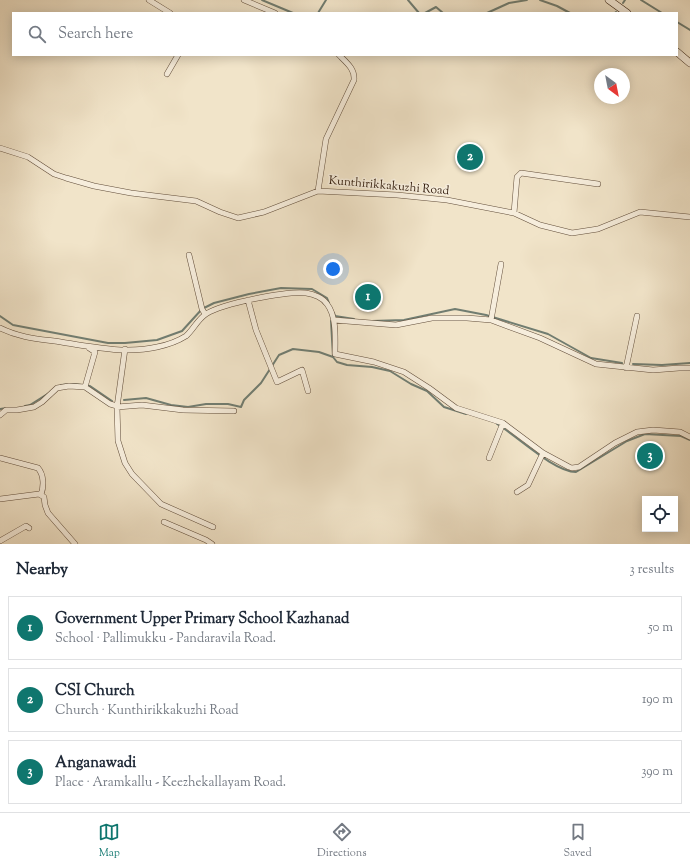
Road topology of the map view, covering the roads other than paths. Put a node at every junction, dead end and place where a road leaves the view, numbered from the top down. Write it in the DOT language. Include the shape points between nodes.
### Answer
graph roads {
  1 [pos="149,0"];
  2 [pos="244,0"];
  3 [pos="609,0"];
  4 [pos="168,12"];
  5 [pos="273,12"];
  6 [pos="626,12"];
  7 [pos="678,53"];
  8 [pos="177,56"];
  9 [pos="340,56"];
  10 [pos="690,63"];
  11 [pos="167,74"];
  12 [pos="0,148"];
  13 [pos="598,184"];
  14 [pos="318,191"];
  15 [pos="514,212"];
  16 [pos="690,217"];
  17 [pos="189,255"];
  18 [pos="501,264"];
  19 [pos="248,300"];
  20 [pos="205,314"];
  21 [pos="637,316"];
  22 [pos="333,318"];
  23 [pos="491,320"];
  24 [pos="0,328"];
  25 [pos="89,347"];
  26 [pos="125,349"];
  27 [pos="626,368"];
  28 [pos="690,368"];
  29 [pos="86,387"];
  30 [pos="308,391"];
  31 [pos="117,407"];
  32 [pos="234,411"];
  33 [pos="0,415"];
  34 [pos="502,423"];
  35 [pos="690,437"];
  36 [pos="543,453"];
  37 [pos="0,458"];
  38 [pos="489,458"];
  39 [pos="517,492"];
  40 [pos="41,494"];
  41 [pos="0,500"];
  42 [pos="164,522"];
  43 [pos="212,526"];
  44 [pos="30,528"];
  45 [pos="0,542"];
  46 [pos="75,544"];
  47 [pos="212,544"];
  1 -- 4 [label="street"];
  2 -- 5 [label="street"];
  3 -- 6 [label="street"];
  7 -- 10 [label="street"];
  8 -- 11 [label="street"];
  9 -- 14 [label="street" via="352,68 354,80 326,139"];
  12 -- 14 [label="street, Kunthirikkakuzhi Road" via="28,156 54,174 66,178 94,186 196,201 238,218 264,212"];
  13 -- 15 [label="street" via="521,172 517,177"];
  14 -- 15 [label="street, Kunthirikkakuzhi Road" via="447,200"];
  15 -- 16 [label="street, Kunthirikkakuzhi Road" via="540,225 572,234 598,229 640,212"];
  17 -- 20 [label="street"];
  18 -- 23 [label="street"];
  19 -- 20 [label="street"];
  19 -- 22 [label="street" via="306,293 324,301"];
  19 -- 30 [label="street" via="256,330 277,382 302,370"];
  20 -- 26 [label="street" via="185,336 170,344 136,350"];
  21 -- 27 [label="street"];
  22 -- 23 [label="street" via="396,325 432,318"];
  22 -- 34 [label="street" via="335,354 374,362 404,372 456,408"];
  23 -- 27 [label="street" via="540,338 596,364"];
  24 -- 25 [label="street" via="15,335"];
  25 -- 26 [label="street"];
  25 -- 29 [label="street" via="95,352"];
  26 -- 31 [label="street"];
  27 -- 28 [label="street"];
  29 -- 31 [label="street"];
  29 -- 33 [label="street" via="57,388 34,407 6,410"];
  31 -- 32 [label="street" via="142,405 183,410"];
  31 -- 43 [label="street" via="118,441 125,463 132,474 161,504"];
  34 -- 36 [label="street"];
  34 -- 38 [label="street"];
  35 -- 36 [label="street" via="680,432 637,432 582,465 572,468"];
  36 -- 39 [label="street" via="528,485"];
  37 -- 40 [label="street" via="38,468 42,473"];
  40 -- 41 [label="street"];
  40 -- 46 [label="street" via="48,513"];
  42 -- 47 [label="street"];
  44 -- 45 [label="street" via="26,526"];
}
